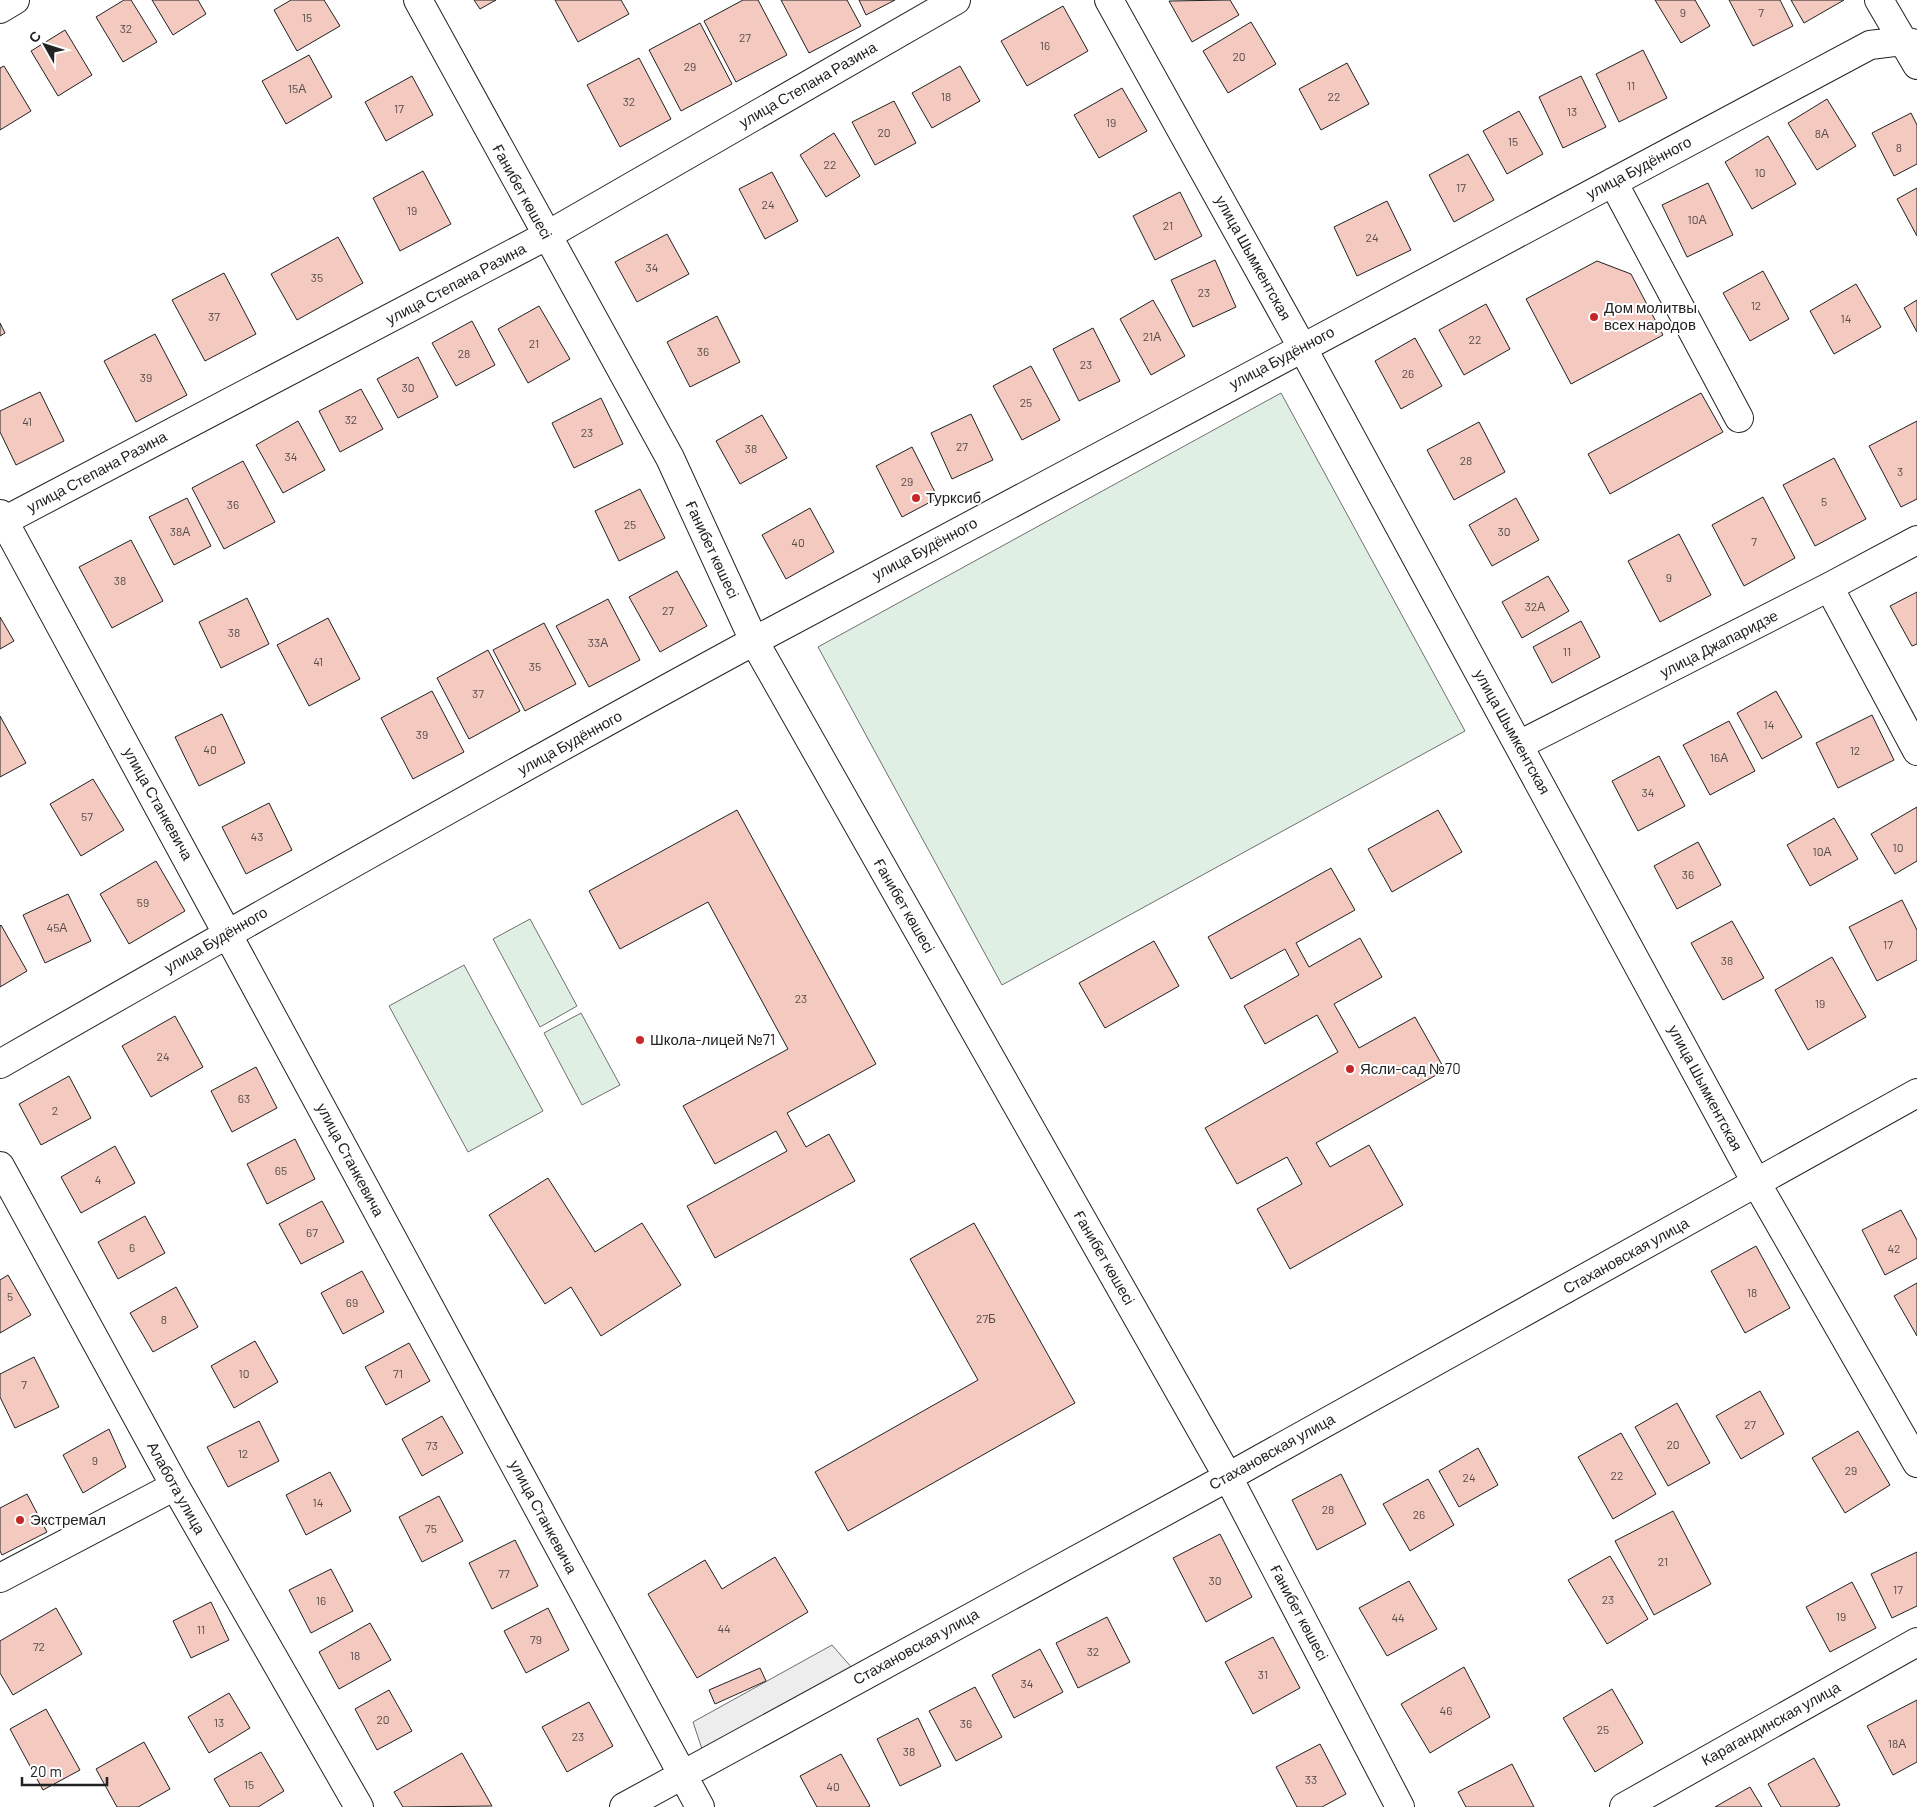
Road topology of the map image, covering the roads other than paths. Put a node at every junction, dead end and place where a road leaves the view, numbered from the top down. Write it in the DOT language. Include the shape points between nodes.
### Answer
graph roads {
  1 [pos="15,0"];
  2 [pos="418,0"];
  3 [pos="956,0"];
  4 [pos="1109,0"];
  5 [pos="1879,0"];
  6 [pos="0,9"];
  7 [pos="1910,43"];
  8 [pos="1917,66"];
  9 [pos="1613,182"];
  10 [pos="546,236"];
  11 [pos="1302,347"];
  12 [pos="1739,418"];
  13 [pos="1,520"];
  14 [pos="1917,540"];
  15 [pos="1829,588"];
  16 [pos="754,641"];
  17 [pos="1519,745"];
  18 [pos="1917,751"];
  19 [pos="228,933"];
  20 [pos="0,1064"];
  21 [pos="1917,1093"];
  22 [pos="0,1166"];
  23 [pos="1757,1184"];
  24 [pos="1917,1463"];
  25 [pos="1228,1477"];
  26 [pos="175,1486"];
  27 [pos="0,1578"];
  28 [pos="1917,1642"];
  29 [pos="682,1774"];
  30 [pos="359,1807"];
  31 [pos="624,1807"];
  32 [pos="700,1807"];
  33 [pos="1400,1807"];
  34 [pos="1624,1807"];
  1 -- 6 [label="street"];
  2 -- 10 [label="street, Ғанибет көшесі"];
  3 -- 10 [label="street, улица Степана Разина"];
  4 -- 11 [label="street, улица Шымкентская"];
  5 -- 7 [label="street"];
  7 -- 8 [label="street"];
  7 -- 9 [label="street, улица Будённого" via="1870,45"];
  9 -- 11 [label="street, улица Будённого"];
  9 -- 12 [label="street"];
  10 -- 13 [label="street, улица Степана Разина"];
  10 -- 16 [label="street, Ғанибет көшесі" via="670,458"];
  11 -- 16 [label="street, улица Будённого"];
  11 -- 17 [label="street, улица Шымкентская"];
  13 -- 19 [label="street, улица Станкевича"];
  14 -- 15 [label="street, улица Джапаридзе"];
  15 -- 17 [label="street, улица Джапаридзе"];
  15 -- 18 [label="street"];
  16 -- 19 [label="street, улица Будённого"];
  16 -- 25 [label="street, Ғанибет көшесі"];
  17 -- 23 [label="street, улица Шымкентская"];
  19 -- 20 [label="street, улица Будённого"];
  19 -- 29 [label="street, улица Станкевича"];
  21 -- 23 [label="street, Стахановская улица"];
  22 -- 26 [label="street, Алабота улица"];
  23 -- 24 [label="street, улица Шымкентская"];
  23 -- 25 [label="street, Стахановская улица"];
  25 -- 29 [label="street, Стахановская улица"];
  25 -- 33 [label="street, Ғанибет көшесі"];
  26 -- 27 [label="street"];
  26 -- 30 [label="street, Алабота улица"];
  28 -- 34 [label="street, Карагандинская улица"];
  29 -- 31 [label="street, Стахановская улица"];
  29 -- 32 [label="street, улица Станкевича"];
}
